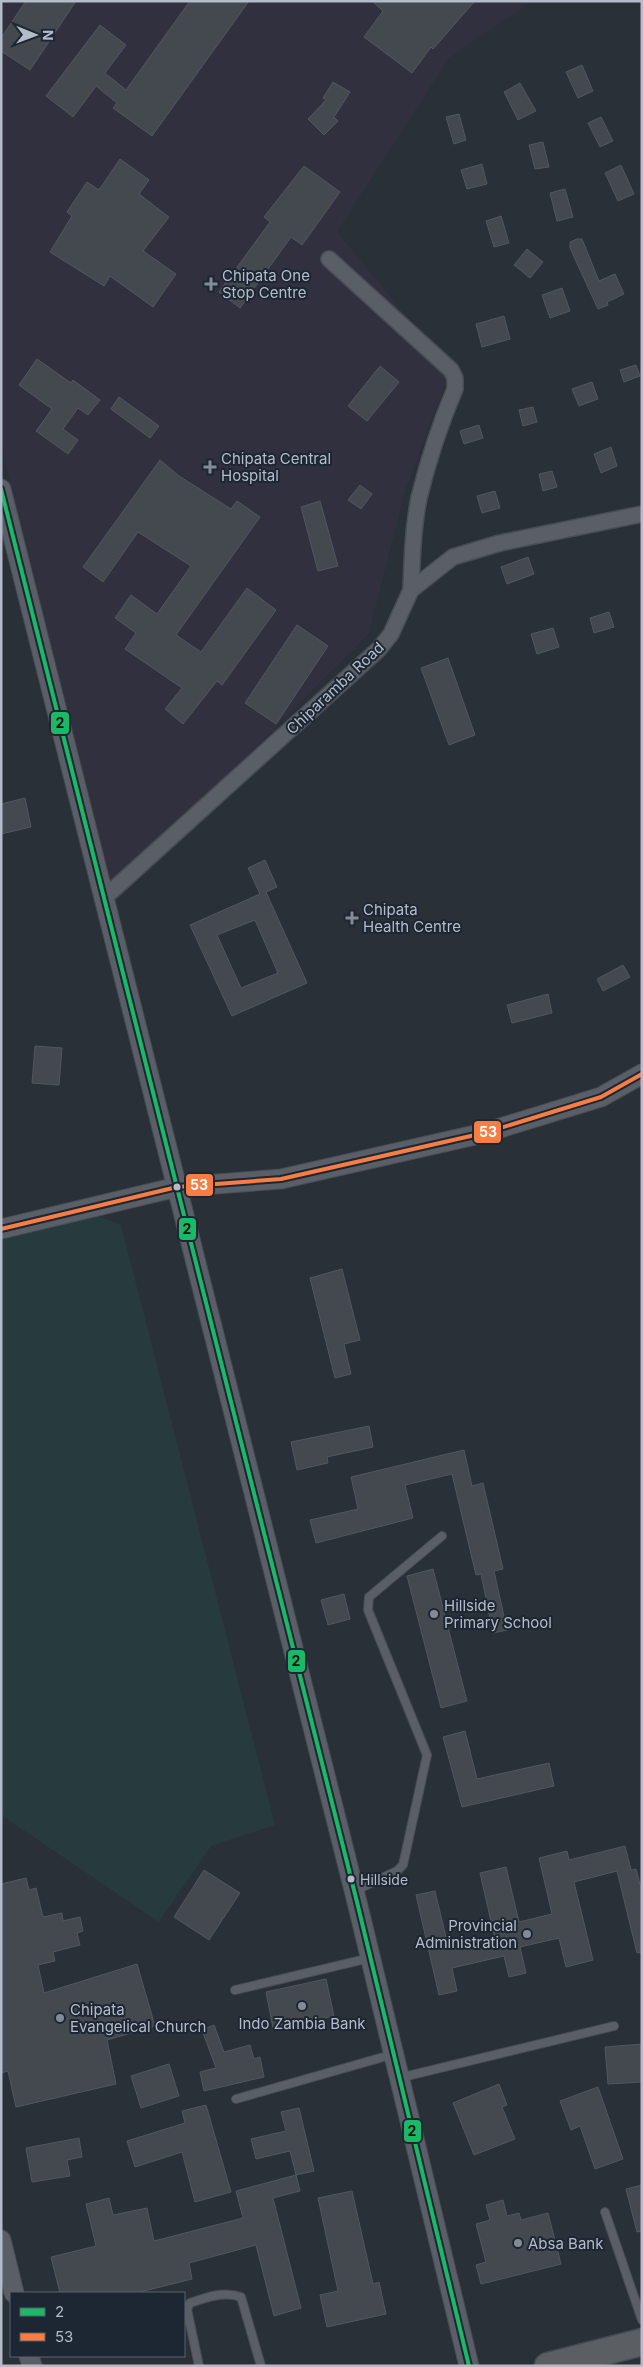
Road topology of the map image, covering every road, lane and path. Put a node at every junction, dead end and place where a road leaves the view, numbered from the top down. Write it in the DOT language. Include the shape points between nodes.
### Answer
graph roads {
  1 [pos="329,259"];
  2 [pos="1,489"];
  3 [pos="642,514"];
  4 [pos="411,590"];
  5 [pos="103,898"];
  6 [pos="642,1074"];
  7 [pos="177,1188"];
  8 [pos="1,1229"];
  9 [pos="442,1536"];
  10 [pos="354,1891"];
  11 [pos="370,1958"];
  12 [pos="236,1990"];
  13 [pos="614,2026"];
  14 [pos="394,2054"];
  15 [pos="399,2078"];
  16 [pos="236,2098"];
  17 [pos="605,2212"];
  18 [pos="1,2240"];
  19 [pos="14,2292"];
  20 [pos="642,2320"];
  21 [pos="642,2342"];
  22 [pos="199,2366"];
  23 [pos="261,2366"];
  24 [pos="469,2366"];
  25 [pos="548,2366"];
  1 -- 4 [label="street" via="451,370 455,378 455,389 430,456 419,500"];
  2 -- 5 [label="street"];
  3 -- 4 [label="street, Chiparamba Road" via="500,543 453,557"];
  4 -- 5 [label="street, Chiparamba Road" via="391,634 378,649"];
  5 -- 7 [label="street"];
  6 -- 7 [label="street" via="601,1097 484,1133 282,1179"];
  7 -- 8 [label="street"];
  7 -- 10 [label="street"];
  9 -- 10 [label="lane" via="375,1592 367,1604 427,1756 403,1865"];
  10 -- 11 [label="street"];
  11 -- 12 [label="lane"];
  11 -- 14 [label="street"];
  13 -- 15 [label="lane"];
  14 -- 15 [label="street"];
  14 -- 16 [label="lane"];
  15 -- 24 [label="street"];
  17 -- 20 [label="lane"];
  18 -- 19 [label="street"];
  21 -- 25 [label="highway"];
  22 -- 23 [label="lane" via="187,2309 190,2303 208,2296 231,2293 242,2297"];
}
